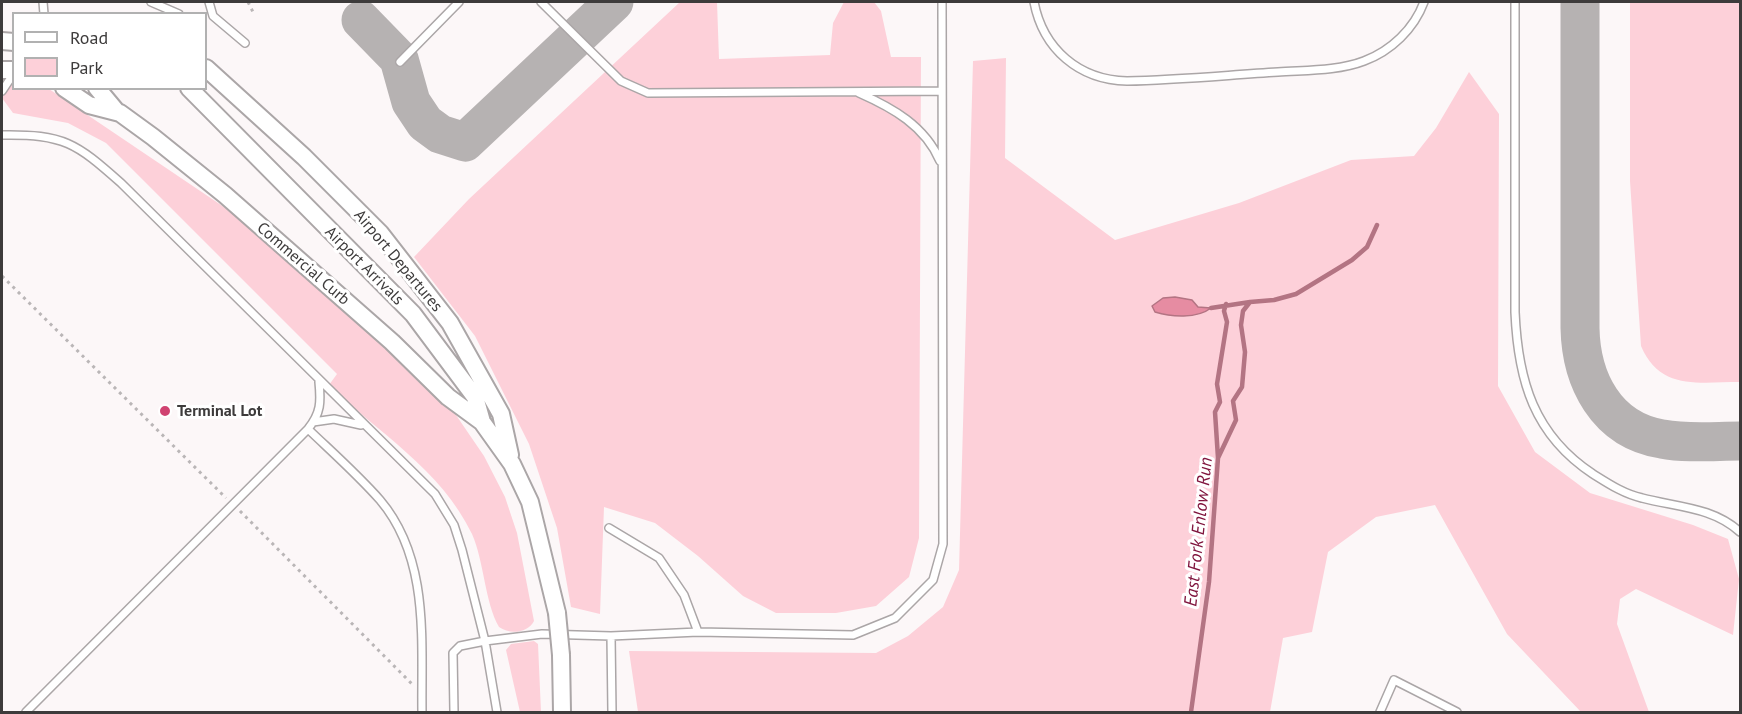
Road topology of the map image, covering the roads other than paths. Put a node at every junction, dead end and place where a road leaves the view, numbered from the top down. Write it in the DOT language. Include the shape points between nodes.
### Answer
graph roads {
  1 [pos="151,2"];
  2 [pos="209,2"];
  3 [pos="459,2"];
  4 [pos="541,2"];
  5 [pos="942,2"];
  6 [pos="1034,2"];
  7 [pos="1424,2"];
  8 [pos="1515,2"];
  9 [pos="174,12"];
  10 [pos="209,16"];
  11 [pos="245,43"];
  12 [pos="400,62"];
  13 [pos="207,69"];
  14 [pos="12,74"];
  15 [pos="67,90"];
  16 [pos="99,90"];
  17 [pos="191,90"];
  18 [pos="2,91"];
  19 [pos="942,91"];
  20 [pos="857,92"];
  21 [pos="117,112"];
  22 [pos="2,135"];
  23 [pos="942,166"];
  24 [pos="319,382"];
  25 [pos="314,422"];
  26 [pos="482,422"];
  27 [pos="363,426"];
  28 [pos="308,429"];
  29 [pos="512,464"];
  30 [pos="609,528"];
  31 [pos="1740,532"];
  32 [pos="698,632"];
  33 [pos="612,636"];
  34 [pos="485,641"];
  35 [pos="26,712"];
  36 [pos="422,712"];
  37 [pos="454,712"];
  38 [pos="497,712"];
  39 [pos="562,712"];
  40 [pos="612,712"];
  41 [pos="1380,712"];
  42 [pos="1458,712"];
  1 -- 9 [label="lane"];
  2 -- 10 [label="lane"];
  3 -- 12 [label="lane"];
  4 -- 20 [label="lane" via="621,81 648,93"];
  5 -- 19 [label="lane"];
  6 -- 7 [label="lane" via="1046,36 1062,57 1095,76 1127,81 1353,64 1374,57 1393,44 1414,22"];
  8 -- 31 [label="lane" via="1516,330 1528,395 1555,442 1602,480 1641,498 1707,512 1731,523"];
  10 -- 11 [label="lane"];
  13 -- 29 [label="street, Airport Departures" via="380,233 450,323 501,414"];
  14 -- 18 [label="lane"];
  15 -- 21 [label="street, Commercial Curb" via="88,105"];
  16 -- 21 [label="street, Commercial Curb"];
  17 -- 26 [label="street, Airport Arrivals" via="413,314 475,397"];
  19 -- 20 [label="lane"];
  19 -- 23 [label="lane"];
  20 -- 23 [label="lane" via="916,126"];
  21 -- 26 [label="street, Commercial Curb" via="225,195 417,364 448,398"];
  22 -- 24 [label="lane" via="34,134 61,139 81,149 121,183"];
  23 -- 32 [label="lane" via="943,544 933,580 895,618 853,635"];
  24 -- 25 [label="lane" via="321,408"];
  24 -- 27 [label="lane"];
  25 -- 27 [label="lane" via="334,418"];
  25 -- 28 [label="lane"];
  26 -- 29 [label="street, Airport Arrivals"];
  27 -- 34 [label="lane" via="435,494 454,525"];
  28 -- 35 [label="lane"];
  28 -- 36 [label="lane" via="381,501 405,541 420,594"];
  29 -- 39 [label="street, bridge" via="530,502 557,614"];
  30 -- 32 [label="lane" via="659,558 684,595"];
  32 -- 33 [label="lane"];
  33 -- 34 [label="lane" via="542,634"];
  33 -- 40 [label="lane"];
  34 -- 37 [label="lane" via="460,646 453,653"];
  34 -- 38 [label="lane"];
  41 -- 42 [label="lane" via="1394,680"];
}
